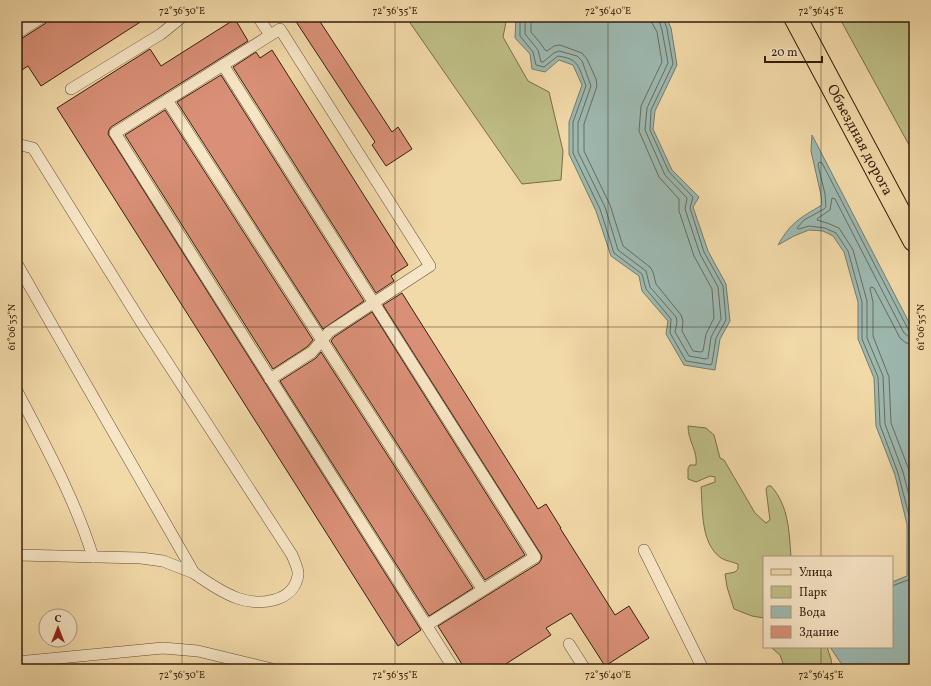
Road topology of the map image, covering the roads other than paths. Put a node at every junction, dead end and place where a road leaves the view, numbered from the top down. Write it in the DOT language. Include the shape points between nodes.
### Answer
graph roads {
  1 [pos="42,17"];
  2 [pos="182,17"];
  3 [pos="258,17"];
  4 [pos="795,17"];
  5 [pos="17,33"];
  6 [pos="270,36"];
  7 [pos="223,65"];
  8 [pos="71,89"];
  9 [pos="167,100"];
  10 [pos="17,144"];
  11 [pos="914,240"];
  12 [pos="17,264"];
  13 [pos="373,303"];
  14 [pos="322,340"];
  15 [pos="270,379"];
  16 [pos="17,391"];
  17 [pos="644,550"];
  18 [pos="17,555"];
  19 [pos="93,557"];
  20 [pos="194,573"];
  21 [pos="483,590"];
  22 [pos="427,625"];
  23 [pos="569,644"];
  24 [pos="20,665"];
  25 [pos="249,666"];
  26 [pos="272,669"];
  27 [pos="454,669"];
  28 [pos="585,669"];
  29 [pos="703,669"];
  1 -- 5 [label="lane"];
  2 -- 8 [label="lane" via="162,34"];
  3 -- 6 [label="lane"];
  4 -- 11 [label="main road, Объездная дорога"];
  6 -- 7 [label="lane"];
  6 -- 13 [label="lane" via="280,29 430,266"];
  7 -- 9 [label="lane"];
  7 -- 13 [label="lane"];
  9 -- 14 [label="lane"];
  9 -- 15 [label="lane" via="115,133"];
  10 -- 20 [label="lane" via="33,148 143,325 292,555 299,574 293,589 282,598 257,602 238,599"];
  12 -- 20 [label="lane"];
  13 -- 14 [label="lane" via="329,332"];
  13 -- 21 [label="lane" via="535,557"];
  14 -- 15 [label="lane" via="312,352"];
  14 -- 21 [label="lane"];
  15 -- 22 [label="lane"];
  16 -- 19 [label="lane" via="55,462 85,531"];
  17 -- 29 [label="lane"];
  18 -- 19 [label="lane"];
  19 -- 20 [label="lane" via="163,561"];
  21 -- 22 [label="lane"];
  22 -- 27 [label="lane"];
  23 -- 28 [label="lane"];
  24 -- 25 [label="lane" via="163,648 198,651"];
  25 -- 26 [label="lane"];
}
